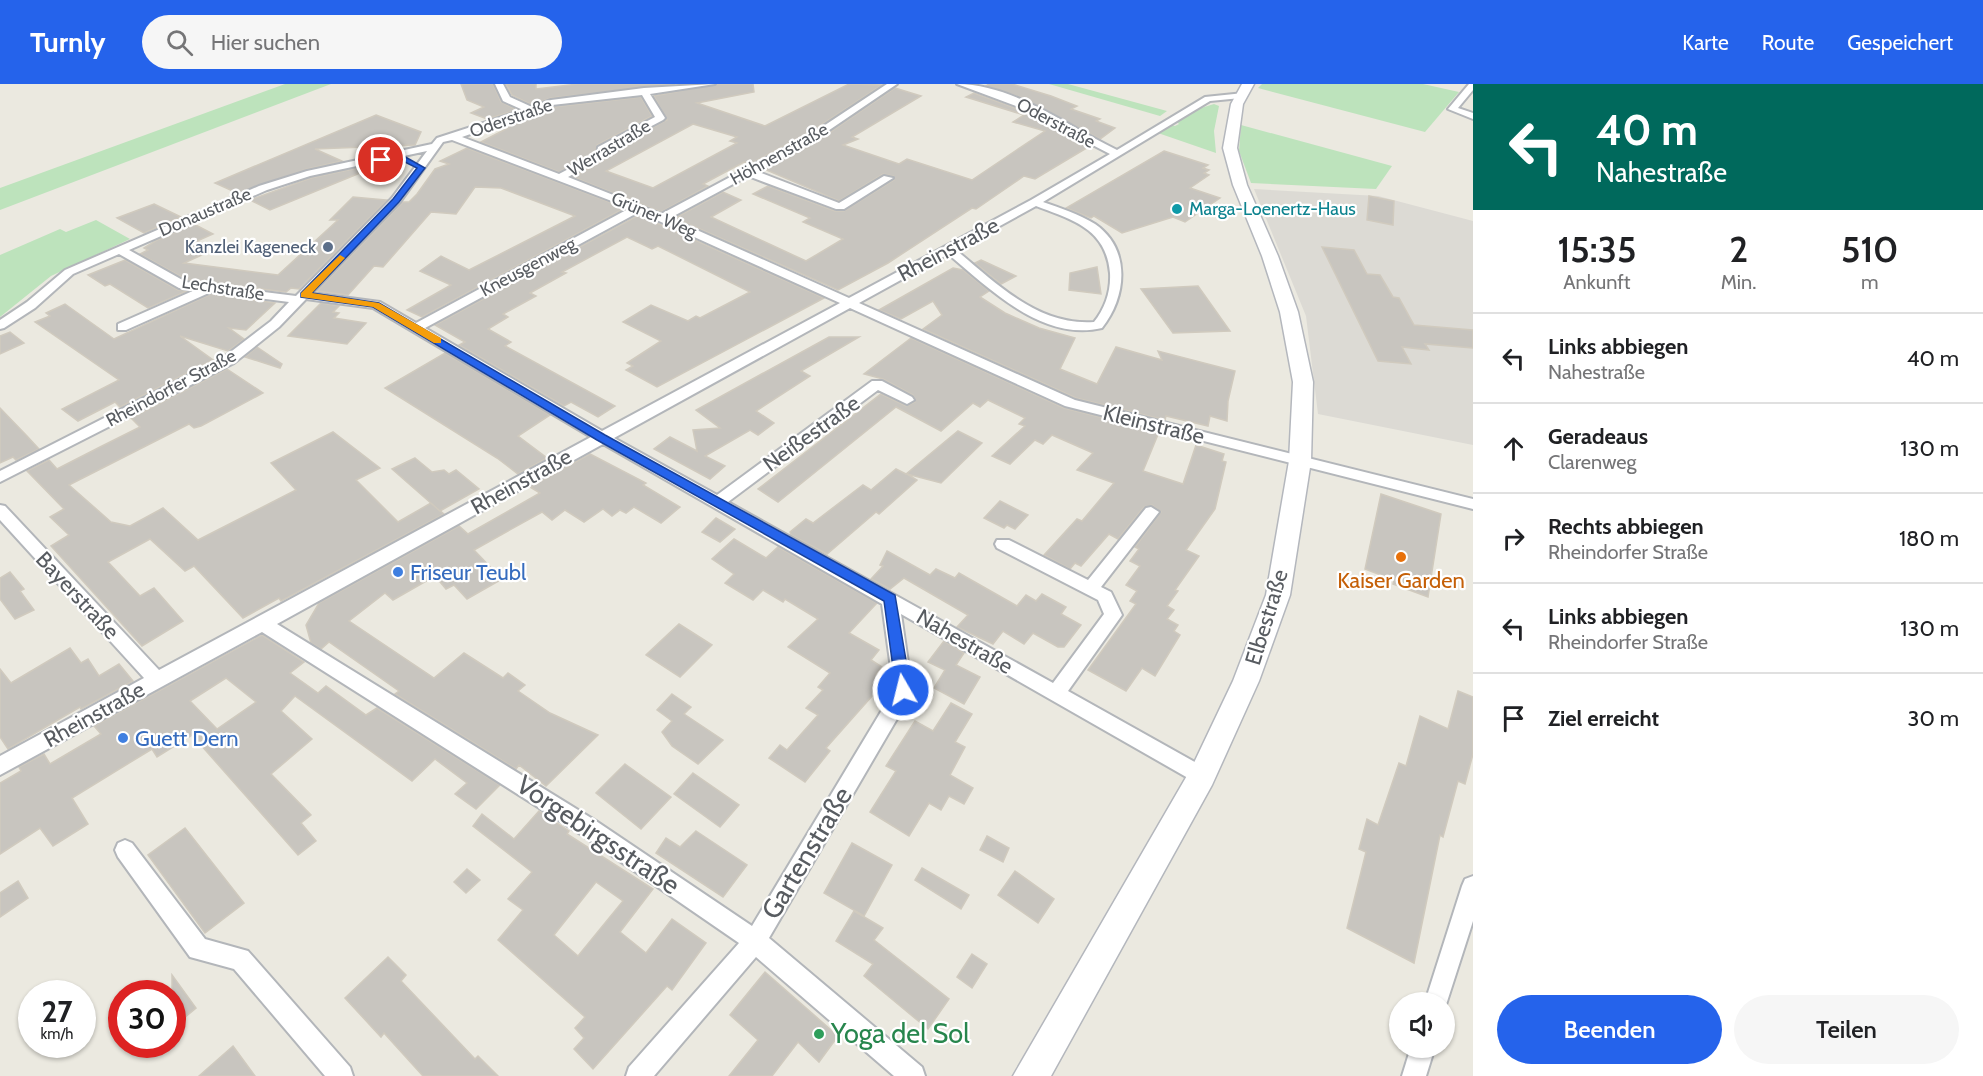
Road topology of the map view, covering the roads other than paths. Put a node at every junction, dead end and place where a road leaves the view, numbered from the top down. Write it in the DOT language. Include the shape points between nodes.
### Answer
graph roads {
  1 [pos="499,84"];
  2 [pos="711,84"];
  3 [pos="892,84"];
  4 [pos="961,84"];
  5 [pos="1473,85"];
  6 [pos="649,89"];
  7 [pos="1242,94"];
  8 [pos="530,109"];
  9 [pos="1473,116"];
  10 [pos="453,137"];
  11 [pos="431,147"];
  12 [pos="1116,153"];
  13 [pos="400,156"];
  14 [pos="421,168"];
  15 [pos="748,172"];
  16 [pos="563,176"];
  17 [pos="888,178"];
  18 [pos="1035,202"];
  19 [pos="639,208"];
  20 [pos="662,218"];
  21 [pos="118,249"];
  22 [pos="948,249"];
  23 [pos="209,289"];
  24 [pos="302,297"];
  25 [pos="850,302"];
  26 [pos="0,325"];
  27 [pos="122,327"];
  28 [pos="416,328"];
  29 [pos="907,400"];
  30 [pos="601,437"];
  31 [pos="1300,461"];
  32 [pos="0,477"];
  33 [pos="718,502"];
  34 [pos="1473,504"];
  35 [pos="0,510"];
  36 [pos="1151,512"];
  37 [pos="1003,544"];
  38 [pos="1091,588"];
  39 [pos="890,599"];
  40 [pos="262,623"];
  41 [pos="157,680"];
  42 [pos="1056,693"];
  43 [pos="0,766"];
  44 [pos="1202,776"];
  45 [pos="125,850"];
  46 [pos="1473,886"];
  47 [pos="754,941"];
  48 [pos="1440,992"];
  49 [pos="1420,1058"];
  50 [pos="341,1076"];
  51 [pos="638,1076"];
  52 [pos="913,1076"];
  53 [pos="1031,1076"];
  54 [pos="1414,1076"];
  1 -- 8 [label="street" via="506,99"];
  2 -- 6 [label="street, Oderstraße"];
  3 -- 15 [label="street, Höhnenstraße" via="816,135"];
  4 -- 12 [label="street, Oderstraße" via="1017,101"];
  5 -- 9 [label="street" via="1453,110"];
  6 -- 8 [label="street, Oderstraße"];
  6 -- 16 [label="street, Werrastraße" via="660,118 602,149 602,155"];
  7 -- 12 [label="street, Rheinstraße" via="1197,106"];
  7 -- 31 [label="main road, Elbestraße" via="1230,148 1240,185 1289,312 1303,382"];
  8 -- 10 [label="street, Oderstraße"];
  10 -- 11 [label="street"];
  10 -- 16 [label="street, Grüner Weg"];
  11 -- 13 [label="street, Donaustraße"];
  11 -- 14 [label="street, Rheindorfer Straße"];
  12 -- 18 [label="street, Rheinstraße"];
  13 -- 14 [label="street"];
  13 -- 21 [label="street, Donaustraße" via="278,183"];
  14 -- 24 [label="street, Rheindorfer Straße" via="396,200"];
  15 -- 17 [label="street" via="840,207"];
  15 -- 20 [label="street, Höhnenstraße"];
  16 -- 19 [label="street, Grüner Weg"];
  18 -- 22 [label="street, Rheinstraße"];
  18 -- 22 [label="street" via="1093,227 1114,253 1115,294 1098,325 1075,326 1046,318 1021,305"];
  19 -- 20 [label="street, Grüner Weg"];
  19 -- 28 [label="street, Kneusgenweg"];
  20 -- 25 [label="street, Grüner Weg"];
  21 -- 23 [label="street, Lechstraße" via="183,285"];
  21 -- 26 [label="street, Donaustraße" via="69,273"];
  22 -- 25 [label="street, Rheinstraße"];
  23 -- 24 [label="street, Lechstraße"];
  23 -- 27 [label="street"];
  24 -- 28 [label="street, Lechstraße" via="376,305"];
  24 -- 32 [label="street, Rheindorfer Straße" via="229,360"];
  25 -- 30 [label="street, Rheinstraße"];
  25 -- 31 [label="street, Kleinstraße" via="1070,403"];
  28 -- 30 [label="street, Nahestraße"];
  29 -- 33 [label="street, Neißestraße" via="877,384"];
  30 -- 33 [label="street, Nahestraße"];
  30 -- 40 [label="street, Rheinstraße"];
  31 -- 34 [label="street, Kleinstraße"];
  31 -- 44 [label="main road, Elbestraße" via="1278,595 1246,681"];
  33 -- 39 [label="street, Nahestraße"];
  35 -- 41 [label="street, Bayerstraße"];
  36 -- 38 [label="street"];
  37 -- 38 [label="street"];
  38 -- 42 [label="street" via="1106,596 1113,615"];
  39 -- 42 [label="street, Nahestraße"];
  39 -- 47 [label="street, Gartenstraße" via="903,690"];
  40 -- 41 [label="street, Rheinstraße"];
  40 -- 47 [label="street, Vorgebirgsstraße" via="589,828"];
  41 -- 43 [label="street, Rheinstraße"];
  42 -- 44 [label="street, Nahestraße"];
  44 -- 53 [label="main road, Elbestraße"];
  45 -- 50 [label="street" via="198,949 240,959"];
  46 -- 48 [label="street"];
  47 -- 51 [label="street, Gartenstraße"];
  47 -- 52 [label="street, Vorgebirgsstraße"];
  49 -- 54 [label="street"];
}
